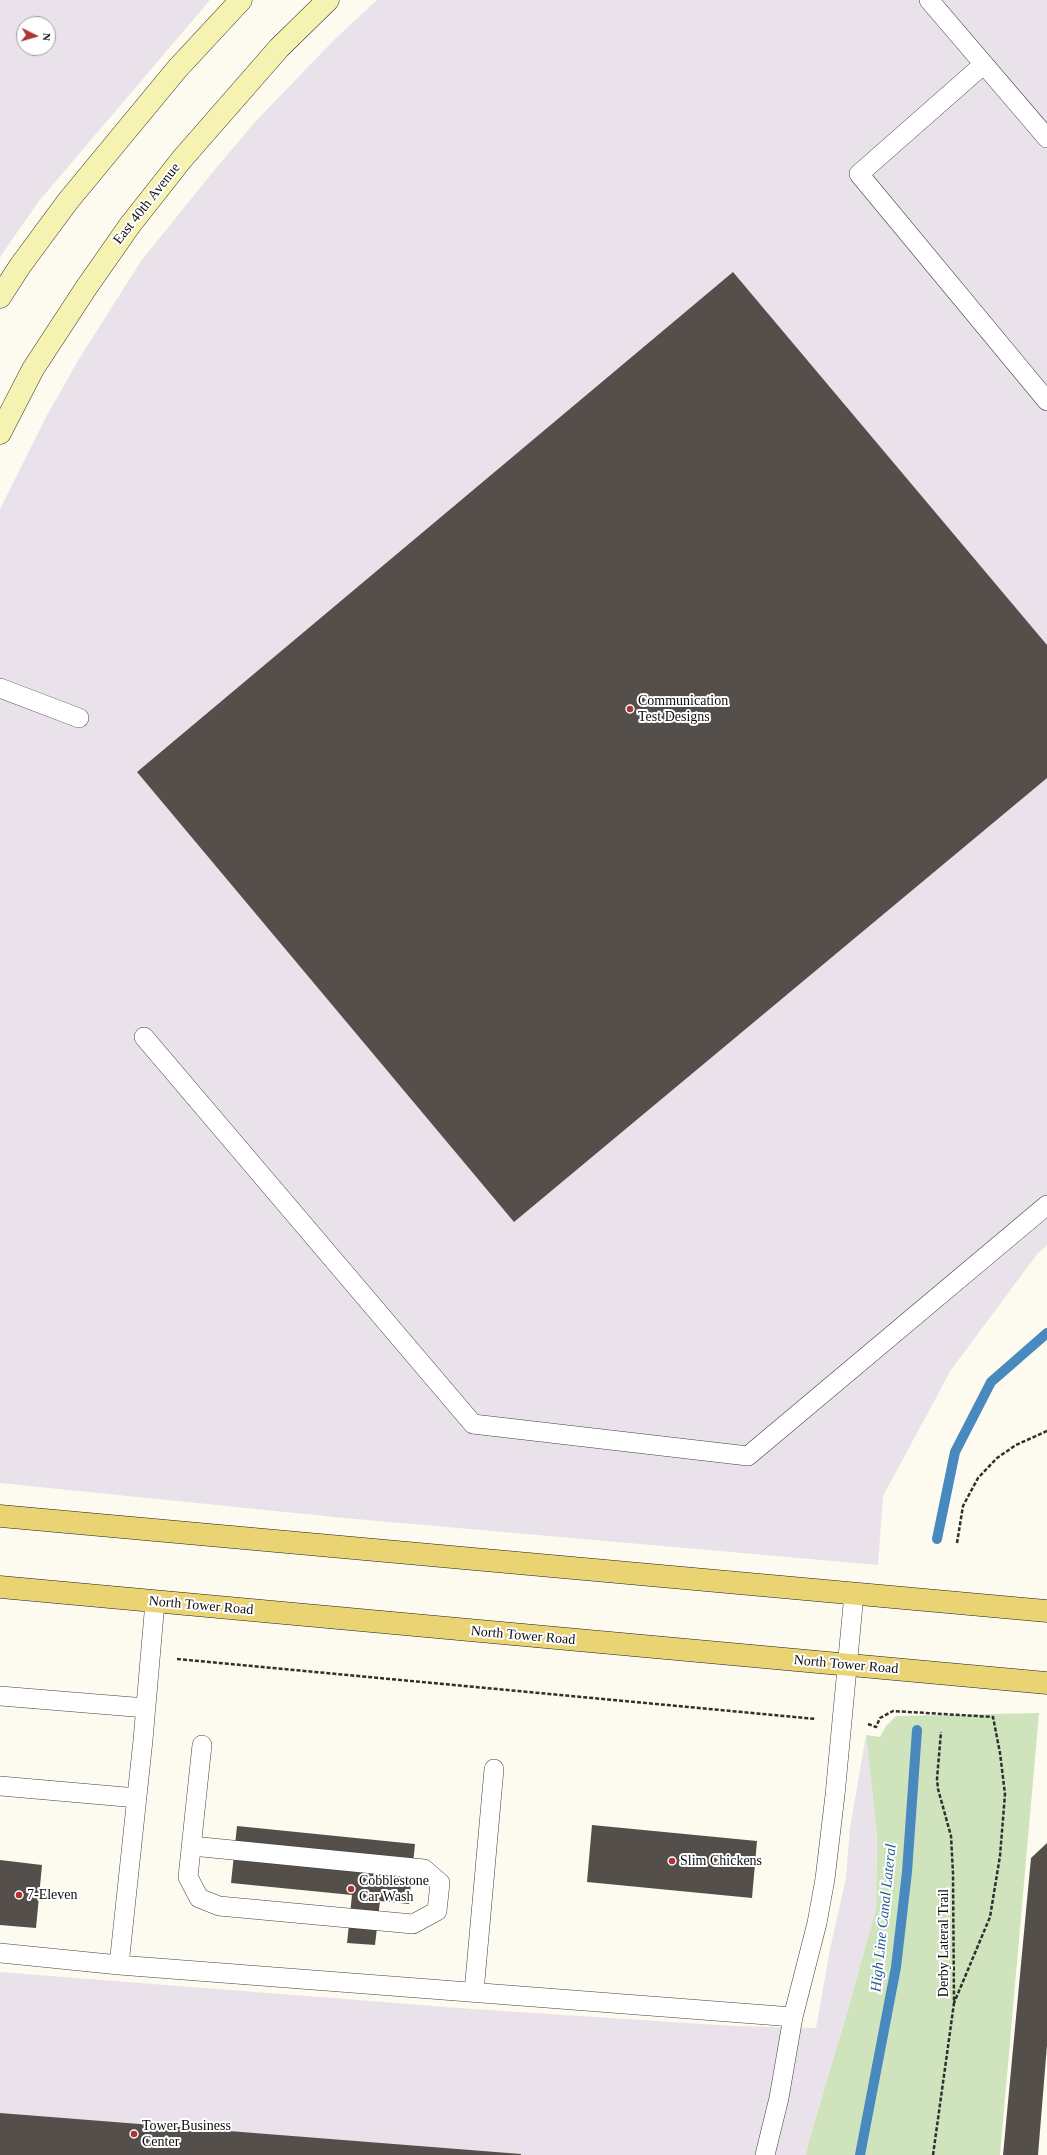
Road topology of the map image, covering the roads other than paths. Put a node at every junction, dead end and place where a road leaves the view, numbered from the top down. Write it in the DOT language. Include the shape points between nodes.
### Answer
graph roads {
  1 [pos="241,0"];
  2 [pos="328,0"];
  3 [pos="929,0"];
  4 [pos="984,64"];
  5 [pos="1047,138"];
  6 [pos="0,297"];
  7 [pos="1047,401"];
  8 [pos="0,433"];
  9 [pos="0,688"];
  10 [pos="79,718"];
  11 [pos="144,1037"];
  12 [pos="1047,1206"];
  13 [pos="0,1516"];
  14 [pos="0,1587"];
  15 [pos="854,1594"];
  16 [pos="155,1602"];
  17 [pos="1047,1611"];
  18 [pos="848,1666"];
  19 [pos="1047,1683"];
  20 [pos="0,1696"];
  21 [pos="146,1708"];
  22 [pos="202,1745"];
  23 [pos="494,1769"];
  24 [pos="0,1786"];
  25 [pos="137,1798"];
  26 [pos="192,1846"];
  27 [pos="0,1953"];
  28 [pos="119,1965"];
  29 [pos="474,1992"];
  30 [pos="792,2017"];
  31 [pos="766,2155"];
  1 -- 6 [label="main road" via="177,69 68,201"];
  2 -- 8 [label="main road, East 40th Avenue" via="279,48 182,159 130,225 33,369"];
  3 -- 4 [label="lane"];
  4 -- 5 [label="lane"];
  4 -- 7 [label="lane" via="859,174"];
  9 -- 10 [label="lane"];
  11 -- 12 [label="lane" via="473,1424 748,1456"];
  13 -- 15 [label="main road"];
  14 -- 16 [label="main road, North Tower Road"];
  15 -- 17 [label="main road"];
  15 -- 18 [label="lane"];
  16 -- 18 [label="main road, North Tower Road"];
  16 -- 21 [label="lane"];
  18 -- 19 [label="main road, North Tower Road"];
  18 -- 30 [label="lane" via="825,1879 817,1923"];
  20 -- 21 [label="lane"];
  21 -- 25 [label="lane"];
  22 -- 26 [label="lane"];
  23 -- 29 [label="lane"];
  24 -- 25 [label="lane"];
  25 -- 28 [label="lane"];
  26 -- 26 [label="lane" via="188,1877 199,1898 219,1906 413,1924 437,1911 440,1883 424,1869"];
  27 -- 28 [label="lane"];
  28 -- 29 [label="lane"];
  29 -- 30 [label="lane"];
  30 -- 31 [label="lane" via="779,2098"];
}
